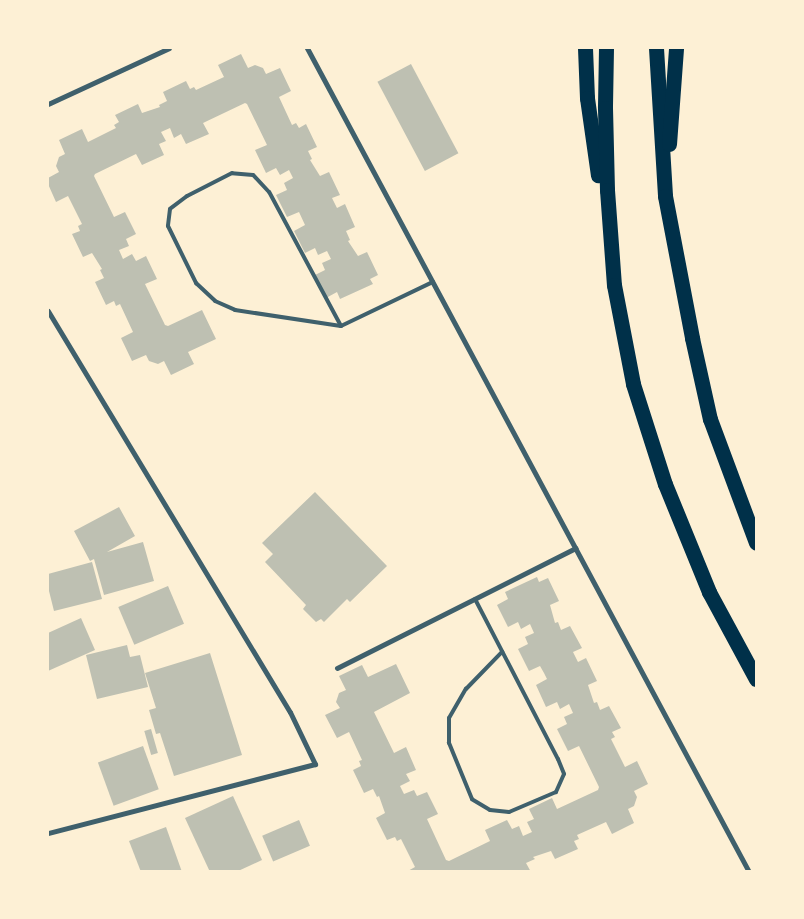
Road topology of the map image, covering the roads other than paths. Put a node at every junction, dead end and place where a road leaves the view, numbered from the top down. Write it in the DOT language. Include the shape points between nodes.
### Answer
graph roads {
  1 [pos="169,48"];
  2 [pos="307,48"];
  3 [pos="585,48"];
  4 [pos="606,48"];
  5 [pos="656,48"];
  6 [pos="676,48"];
  7 [pos="48,104"];
  8 [pos="665,196"];
  9 [pos="433,282"];
  10 [pos="614,285"];
  11 [pos="48,311"];
  12 [pos="341,326"];
  13 [pos="756,543"];
  14 [pos="576,548"];
  15 [pos="475,599"];
  16 [pos="502,652"];
  17 [pos="337,668"];
  18 [pos="756,679"];
  19 [pos="48,833"];
  20 [pos="749,872"];
  1 -- 7 [label="street"];
  2 -- 9 [label="street"];
  3 -- 10 [label="highway" via="587,98"];
  4 -- 10 [label="highway" via="604,108"];
  5 -- 8 [label="highway"];
  6 -- 8 [label="highway"];
  8 -- 13 [label="highway" via="710,419"];
  9 -- 12 [label="lane"];
  9 -- 14 [label="street"];
  10 -- 18 [label="highway" via="634,384 665,484 709,592"];
  11 -- 19 [label="street" via="290,712 315,764"];
  12 -- 12 [label="lane" via="269,192 253,175 232,173 187,196 170,209 168,226 196,283 215,301 236,310"];
  14 -- 15 [label="street"];
  14 -- 20 [label="street"];
  15 -- 16 [label="lane"];
  15 -- 17 [label="street"];
  16 -- 16 [label="lane" via="466,689 449,718 449,743 472,799 490,810 509,812 556,792 564,774"];
}
